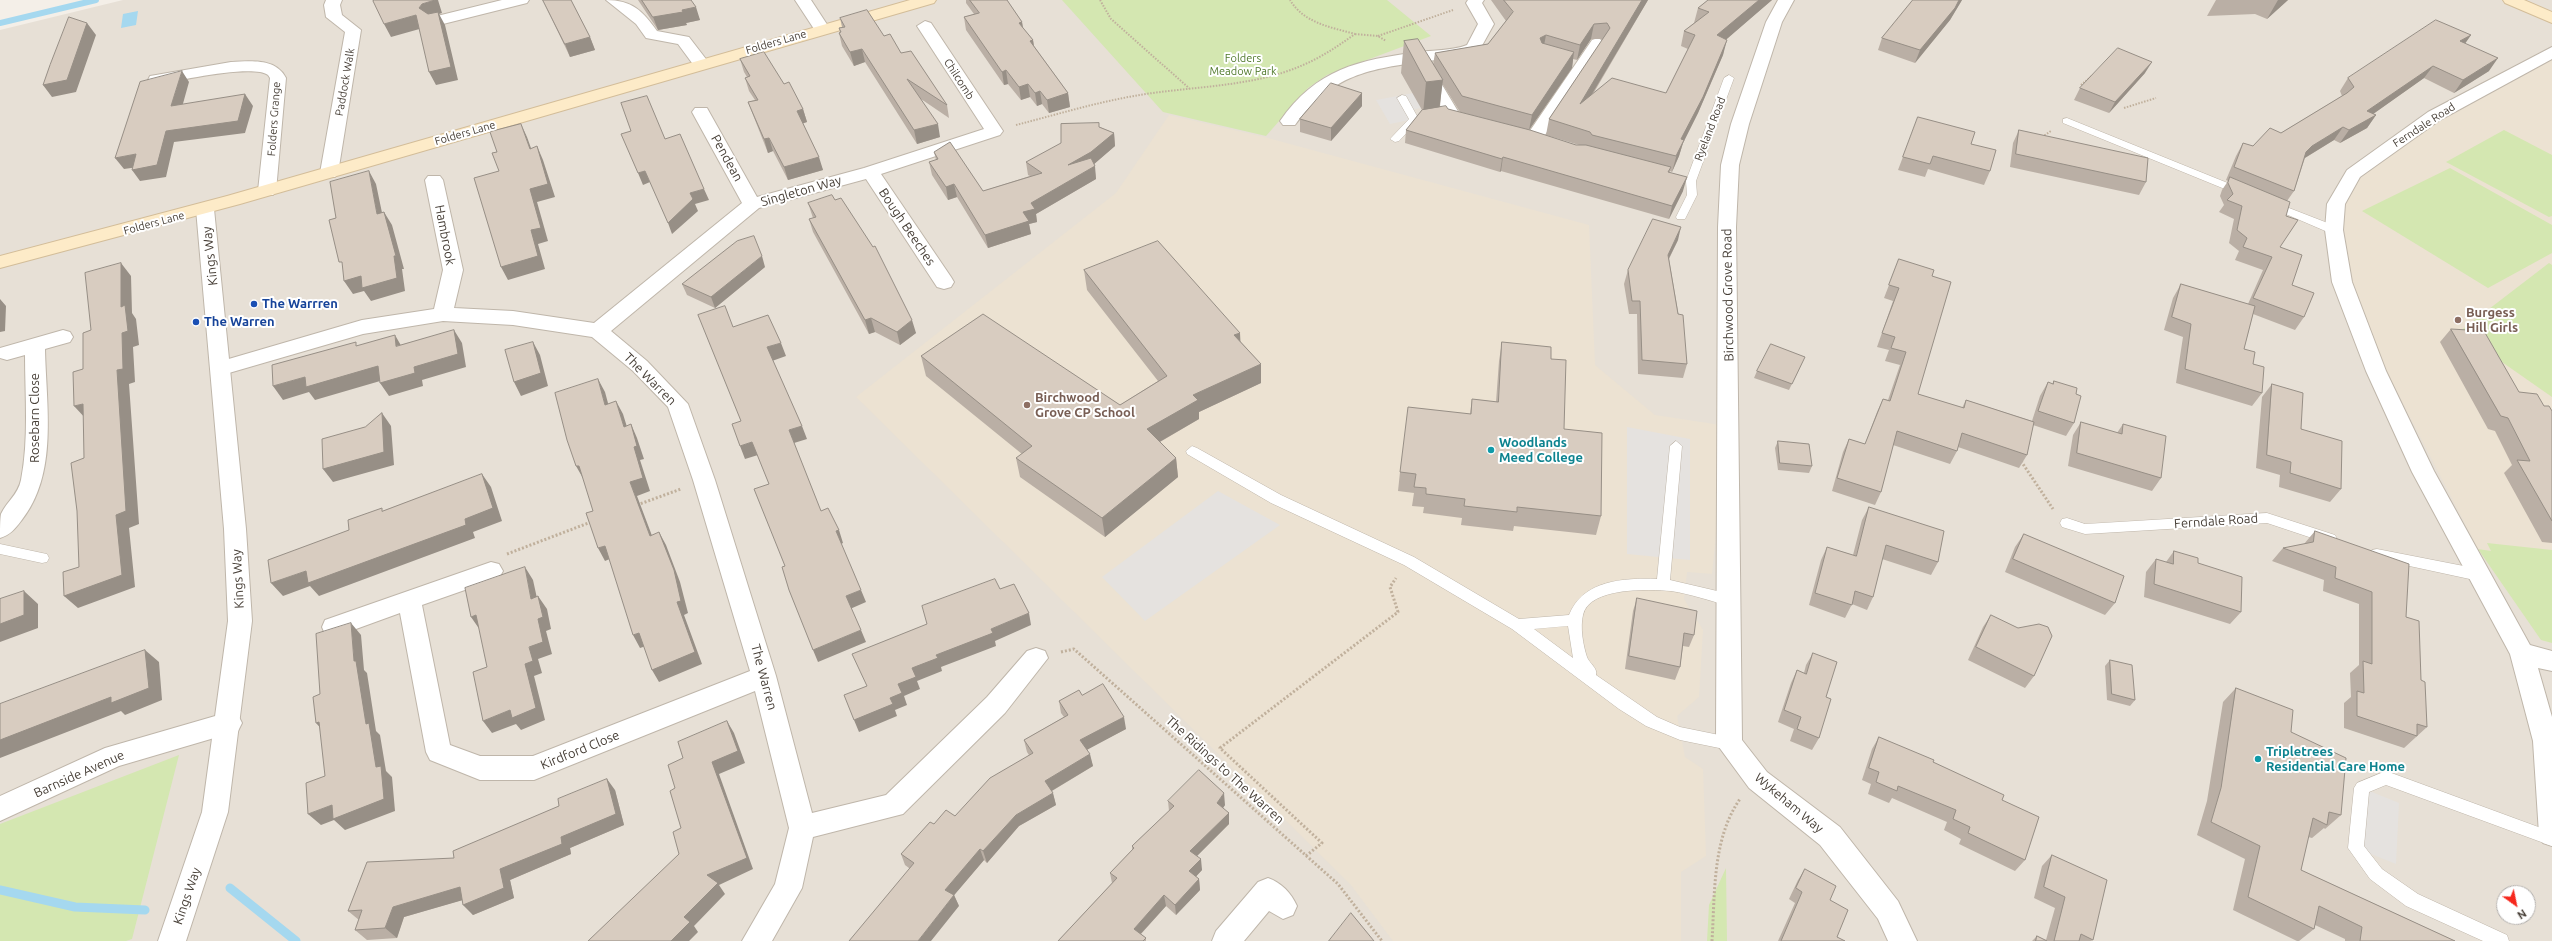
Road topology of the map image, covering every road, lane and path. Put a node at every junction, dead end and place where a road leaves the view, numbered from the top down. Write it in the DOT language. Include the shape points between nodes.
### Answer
graph roads {
  1 [pos="334,0"];
  2 [pos="522,0"];
  3 [pos="614,0"];
  4 [pos="803,0"];
  5 [pos="928,0"];
  6 [pos="1100,0"];
  7 [pos="1290,0"];
  8 [pos="1786,0"];
  9 [pos="2511,0"];
  10 [pos="1475,1"];
  11 [pos="2552,18"];
  12 [pos="435,22"];
  13 [pos="925,26"];
  14 [pos="822,29"];
  15 [pos="1378,36"];
  16 [pos="1598,43"];
  17 [pos="2552,52"];
  18 [pos="1418,59"];
  19 [pos="701,63"];
  20 [pos="2094,74"];
  21 [pos="1729,78"];
  22 [pos="156,80"];
  23 [pos="2081,85"];
  24 [pos="1190,89"];
  25 [pos="1402,98"];
  26 [pos="2156,98"];
  27 [pos="2124,108"];
  28 [pos="702,112"];
  29 [pos="1451,114"];
  30 [pos="1414,119"];
  31 [pos="1289,121"];
  32 [pos="2067,121"];
  33 [pos="1490,127"];
  34 [pos="994,131"];
  35 [pos="1534,138"];
  36 [pos="1395,139"];
  37 [pos="2036,140"];
  38 [pos="870,172"];
  39 [pos="329,173"];
  40 [pos="1677,178"];
  41 [pos="434,180"];
  42 [pos="1691,181"];
  43 [pos="268,191"];
  44 [pos="752,204"];
  45 [pos="205,209"];
  46 [pos="1681,217"];
  47 [pos="2334,230"];
  48 [pos="0,262"];
  49 [pos="944,282"];
  50 [pos="443,314"];
  51 [pos="598,330"];
  52 [pos="63,337"];
  53 [pos="35,345"];
  54 [pos="6,353"];
  55 [pos="222,368"];
  56 [pos="1676,446"];
  57 [pos="1192,451"];
  58 [pos="2021,461"];
  59 [pos="704,480"];
  60 [pos="632,507"];
  61 [pos="596,520"];
  62 [pos="2067,523"];
  63 [pos="0,528"];
  64 [pos="2343,543"];
  65 [pos="0,550"];
  66 [pos="2365,550"];
  67 [pos="42,558"];
  68 [pos="1409,561"];
  69 [pos="491,571"];
  70 [pos="2479,575"];
  71 [pos="1663,585"];
  72 [pos="409,600"];
  73 [pos="1730,600"];
  74 [pos="1574,620"];
  75 [pos="1517,625"];
  76 [pos="334,627"];
  77 [pos="2522,653"];
  78 [pos="1036,658"];
  79 [pos="2552,661"];
  80 [pos="764,676"];
  81 [pos="1618,699"];
  82 [pos="228,723"];
  83 [pos="1729,743"];
  84 [pos="1758,780"];
  85 [pos="0,809"];
  86 [pos="802,828"];
  87 [pos="2552,834"];
  88 [pos="2552,839"];
  89 [pos="1306,856"];
  90 [pos="1283,906"];
  91 [pos="172,941"];
  92 [pos="756,941"];
  93 [pos="1226,941"];
  94 [pos="1382,941"];
  95 [pos="1712,941"];
  96 [pos="1903,941"];
  97 [pos="2501,941"];
  1 -- 39 [label="street, Paddock Walk" via="334,17 353,30 353,36"];
  2 -- 12 [label="street"];
  3 -- 19 [label="street" via="642,21 652,35 683,40"];
  4 -- 14 [label="street"];
  5 -- 14 [label="main road, Folders Lane"];
  6 -- 24 [label="path" via="1111,20"];
  7 -- 24 [label="path" via="1292,6 1314,22 1355,34 1330,52 1302,66 1263,77"];
  8 -- 73 [label="street, Birchwood Grove Road" via="1772,30 1740,124 1730,165 1727,227"];
  9 -- 11 [label="main road"];
  10 -- 15 [label="path"];
  10 -- 18 [label="street" via="1486,24 1473,48"];
  13 -- 34 [label="street, Chilcomb"];
  14 -- 19 [label="main road, Folders Lane"];
  16 -- 35 [label="street" via="1576,64"];
  17 -- 47 [label="street, Ferndale Road" via="2434,116 2353,174 2336,204"];
  18 -- 29 [label="street"];
  18 -- 31 [label="street" via="1371,66 1323,85 1305,100"];
  19 -- 39 [label="main road, Folders Lane"];
  20 -- 23 [label="path"];
  21 -- 42 [label="lane, Ryeland Road"];
  22 -- 43 [label="street, Folders Grange" via="235,68 259,67 275,73 278,78"];
  24 -- 34 [label="path" via="1134,96"];
  25 -- 30 [label="lane"];
  26 -- 27 [label="path"];
  28 -- 44 [label="street, Pendean"];
  29 -- 30 [label="lane"];
  29 -- 33 [label="street" via="1453,118"];
  30 -- 36 [label="lane"];
  32 -- 37 [label="path"];
  32 -- 47 [label="lane"];
  34 -- 38 [label="street, Singleton Way"];
  38 -- 44 [label="street, Singleton Way"];
  38 -- 49 [label="street, Bough Beeches"];
  39 -- 43 [label="main road, Folders Lane"];
  40 -- 42 [label="lane"];
  41 -- 50 [label="street, Hambrook" via="453,270"];
  42 -- 46 [label="lane, Ryeland Road" via="1692,195"];
  43 -- 45 [label="main road, Folders Lane"];
  44 -- 51 [label="street, Singleton Way"];
  45 -- 48 [label="main road, Folders Lane"];
  45 -- 55 [label="street, Kings Way"];
  47 -- 70 [label="street, Ferndale Road" via="2342,282 2376,371 2423,472"];
  50 -- 51 [label="street" via="513,318"];
  50 -- 55 [label="street" via="362,327"];
  51 -- 59 [label="street, The Warren" via="640,366 677,404"];
  52 -- 53 [label="street"];
  53 -- 54 [label="street"];
  53 -- 63 [label="street, Rosebarn Close" via="35,470 27,494 9,521"];
  55 -- 82 [label="street, Kings Way" via="236,528 240,621"];
  56 -- 71 [label="lane"];
  57 -- 68 [label="lane" via="1276,499"];
  58 -- 62 [label="path" via="2048,504"];
  59 -- 60 [label="path"];
  59 -- 80 [label="street, The Warren"];
  61 -- 69 [label="path" via="509,552"];
  62 -- 64 [label="lane, Ferndale Road" via="2085,530 2267,518"];
  65 -- 67 [label="lane"];
  66 -- 70 [label="lane"];
  68 -- 75 [label="lane"];
  68 -- 89 [label="path" via="1390,587 1398,612 1220,748 1322,843"];
  69 -- 72 [label="street"];
  70 -- 77 [label="street, Ferndale Road"];
  71 -- 73 [label="lane"];
  71 -- 74 [label="lane" via="1606,587 1582,601"];
  72 -- 76 [label="street"];
  72 -- 80 [label="street, Kirdford Close" via="439,752 480,768 534,768"];
  73 -- 83 [label="street"];
  74 -- 75 [label="lane"];
  74 -- 81 [label="lane" via="1579,659 1586,670"];
  75 -- 81 [label="lane"];
  77 -- 79 [label="street"];
  77 -- 87 [label="street, Ferndale Road" via="2546,741"];
  78 -- 86 [label="street" via="996,705 894,805"];
  78 -- 89 [label="path, The Ridings to The Warren" via="1074,649"];
  80 -- 86 [label="street, The Warren"];
  81 -- 83 [label="lane" via="1659,727 1695,739"];
  82 -- 85 [label="street, Barnside Avenue" via="114,756"];
  82 -- 91 [label="street, Kings Way" via="215,812"];
  83 -- 84 [label="street, Wykeham Way"];
  84 -- 95 [label="path" via="1730,809 1722,832"];
  84 -- 96 [label="street, Wykeham Way" via="1830,836 1888,910"];
  86 -- 92 [label="street, The Warren" via="788,888"];
  88 -- 97 [label="lane" via="2386,778 2362,788 2356,848 2376,874 2412,900"];
  89 -- 94 [label="path, The Ridings to The Warren" via="1338,884"];
  90 -- 93 [label="street" via="1268,892"];
}
